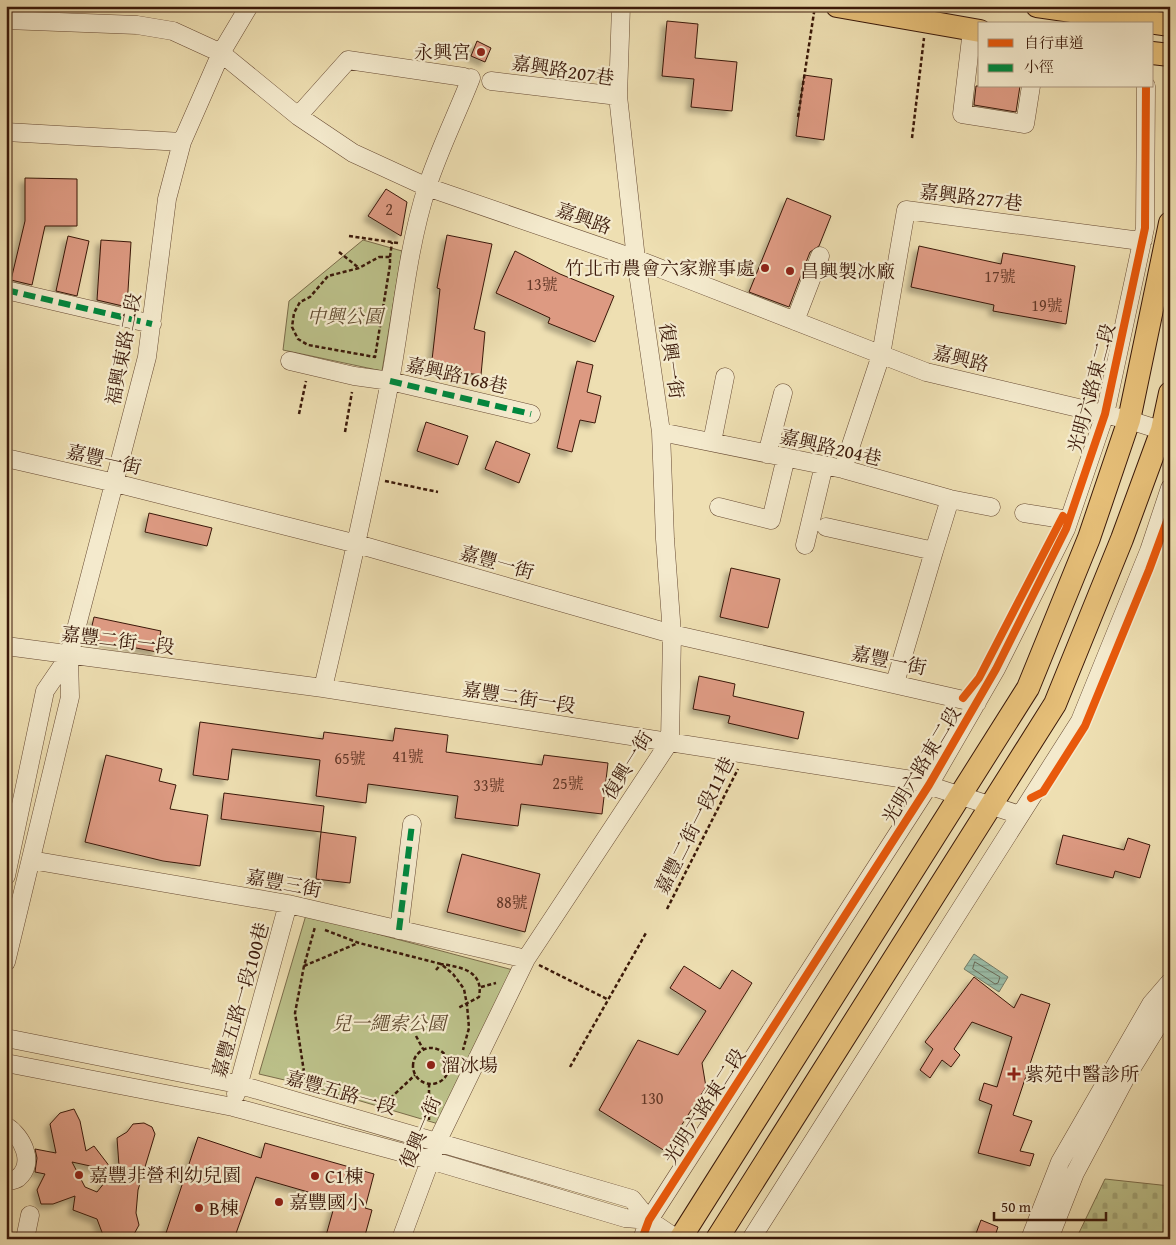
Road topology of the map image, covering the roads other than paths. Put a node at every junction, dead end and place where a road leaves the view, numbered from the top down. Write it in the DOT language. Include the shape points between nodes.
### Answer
graph roads {
  1 [pos="249,6"];
  2 [pos="621,6"];
  3 [pos="838,6"];
  4 [pos="1037,6"];
  5 [pos="1146,17"];
  6 [pos="6,20"];
  7 [pos="1170,25"];
  8 [pos="976,30"];
  9 [pos="1154,53"];
  10 [pos="221,54"];
  11 [pos="1170,55"];
  12 [pos="491,81"];
  13 [pos="1030,88"];
  14 [pos="1146,88"];
  15 [pos="618,96"];
  16 [pos="298,116"];
  17 [pos="6,132"];
  18 [pos="182,142"];
  19 [pos="427,187"];
  20 [pos="1170,223"];
  21 [pos="1143,240"];
  22 [pos="820,256"];
  23 [pos="636,259"];
  24 [pos="6,290"];
  25 [pos="795,322"];
  26 [pos="152,324"];
  27 [pos="881,355"];
  28 [pos="290,361"];
  29 [pos="724,377"];
  30 [pos="390,381"];
  31 [pos="783,393"];
  32 [pos="1170,393"];
  33 [pos="531,414"];
  34 [pos="1105,414"];
  35 [pos="1129,420"];
  36 [pos="1166,431"];
  37 [pos="661,432"];
  38 [pos="712,442"];
  39 [pos="767,454"];
  40 [pos="6,458"];
  41 [pos="786,458"];
  42 [pos="824,465"];
  43 [pos="843,469"];
  44 [pos="115,482"];
  45 [pos="1170,488"];
  46 [pos="950,499"];
  47 [pos="718,507"];
  48 [pos="991,507"];
  49 [pos="1024,514"];
  50 [pos="1069,520"];
  51 [pos="826,527"];
  52 [pos="357,544"];
  53 [pos="805,545"];
  54 [pos="934,551"];
  55 [pos="672,634"];
  56 [pos="6,646"];
  57 [pos="69,656"];
  58 [pos="895,683"];
  59 [pos="323,688"];
  60 [pos="977,703"];
  61 [pos="670,741"];
  62 [pos="928,785"];
  63 [pos="960,795"];
  64 [pos="991,805"];
  65 [pos="1020,815"];
  66 [pos="412,824"];
  67 [pos="31,860"];
  68 [pos="6,876"];
  69 [pos="288,904"];
  70 [pos="400,930"];
  71 [pos="526,959"];
  72 [pos="6,962"];
  73 [pos="1170,982"];
  74 [pos="1170,1006"];
  75 [pos="6,1038"];
  76 [pos="6,1063"];
  77 [pos="237,1084"];
  78 [pos="233,1107"];
  79 [pos="6,1126"];
  80 [pos="437,1142"];
  81 [pos="430,1160"];
  82 [pos="6,1182"];
  83 [pos="30,1215"];
  84 [pos="649,1220"];
  85 [pos="24,1239"];
  86 [pos="401,1239"];
  87 [pos="642,1239"];
  88 [pos="678,1239"];
  89 [pos="717,1239"];
  90 [pos="751,1239"];
  91 [pos="1030,1239"];
  92 [pos="1049,1239"];
  1 -- 10 [label="street, 福興東路二段"];
  2 -- 15 [label="street"];
  3 -- 8 [label="main road"];
  4 -- 5 [label="main road" via="1131,21"];
  5 -- 7 [label="main road"];
  6 -- 10 [label="street, 嘉興路" via="137,25 174,31"];
  8 -- 13 [label="street" via="962,114 1025,124"];
  9 -- 11 [label="main road"];
  10 -- 16 [label="street, 嘉興路"];
  10 -- 18 [label="street, 福興東路二段"];
  12 -- 15 [label="street, 嘉興路207巷"];
  14 -- 21 [label="street, 光明六路東二段"];
  15 -- 23 [label="street, 嘉興路207巷"];
  16 -- 19 [label="street, 嘉興路" via="353,153"];
  16 -- 19 [label="street, 嘉興路168巷" via="348,60 468,78"];
  17 -- 18 [label="street"];
  18 -- 26 [label="street, 福興東路二段" via="167,199"];
  19 -- 23 [label="street, 嘉興路"];
  19 -- 30 [label="street, 嘉興路168巷" via="412,245"];
  20 -- 35 [label="main road"];
  21 -- 27 [label="street, 嘉興路277巷" via="906,210"];
  21 -- 34 [label="street, 光明六路東二段"];
  22 -- 25 [label="street"];
  23 -- 25 [label="street, 嘉興路"];
  23 -- 37 [label="street, 復興一街"];
  24 -- 26 [label="street"];
  25 -- 27 [label="street, 嘉興路"];
  26 -- 44 [label="street, 福興東路二段" via="140,388"];
  27 -- 34 [label="street, 嘉興路" via="926,372"];
  27 -- 43 [label="street"];
  28 -- 30 [label="street"];
  29 -- 38 [label="street"];
  30 -- 33 [label="street, 嘉興路168巷"];
  30 -- 52 [label="street"];
  31 -- 39 [label="street"];
  32 -- 36 [label="main road"];
  34 -- 35 [label="street, 嘉興路"];
  34 -- 50 [label="street, 光明六路東二段"];
  35 -- 36 [label="street, 嘉興路"];
  35 -- 63 [label="main road" via="1089,538 1028,688"];
  36 -- 64 [label="main road" via="1055,704"];
  37 -- 38 [label="street, 嘉興路204巷"];
  37 -- 55 [label="street, 復興一街"];
  38 -- 39 [label="street, 嘉興路204巷"];
  39 -- 41 [label="street, 嘉興路204巷"];
  40 -- 44 [label="street, 嘉豐一街"];
  41 -- 42 [label="street, 嘉興路204巷"];
  41 -- 47 [label="street" via="771,520"];
  42 -- 43 [label="street, 嘉興路204巷"];
  42 -- 53 [label="street"];
  43 -- 46 [label="street, 嘉興路204巷"];
  44 -- 52 [label="street, 嘉豐一街"];
  44 -- 57 [label="street, 福興東路二段"];
  45 -- 65 [label="street" via="1149,551 1080,721"];
  46 -- 48 [label="street, 嘉興路204巷"];
  46 -- 54 [label="street"];
  49 -- 50 [label="street"];
  50 -- 60 [label="street, 光明六路東二段"];
  51 -- 54 [label="street"];
  52 -- 55 [label="street, 嘉豐一街"];
  52 -- 59 [label="street"];
  54 -- 58 [label="street"];
  55 -- 58 [label="street, 嘉豐一街"];
  55 -- 61 [label="street, 復興一街"];
  56 -- 57 [label="street, 嘉豐二街一段"];
  57 -- 59 [label="street, 嘉豐二街一段"];
  57 -- 67 [label="street, 福興東路二段" via="70,698"];
  57 -- 68 [label="street, 福興東路二段" via="45,690"];
  58 -- 60 [label="street, 嘉豐一街"];
  59 -- 61 [label="street, 嘉豐二街一段"];
  60 -- 62 [label="street, 光明六路東二段"];
  61 -- 62 [label="street, 嘉豐二街一段"];
  61 -- 71 [label="street, 復興一街"];
  62 -- 63 [label="street, 嘉豐二街一段"];
  62 -- 84 [label="street, 光明六路東二段"];
  63 -- 64 [label="street, 嘉豐二街一段"];
  63 -- 88 [label="main road"];
  64 -- 65 [label="street, 嘉豐二街一段"];
  64 -- 89 [label="main road"];
  65 -- 90 [label="street"];
  66 -- 70 [label="street"];
  67 -- 69 [label="street, 嘉豐三街"];
  67 -- 72 [label="street, 福興東路二段"];
  69 -- 70 [label="street, 嘉豐三街"];
  69 -- 77 [label="street, 嘉豐五路一段100巷"];
  70 -- 71 [label="street, 嘉豐三街"];
  71 -- 80 [label="street, 復興一街"];
  73 -- 91 [label="street" via="1151,1004 1060,1162"];
  74 -- 92 [label="street" via="1125,1079 1075,1173"];
  75 -- 77 [label="street, 嘉豐五路一段"];
  76 -- 78 [label="street, 嘉豐五路一段"];
  77 -- 78 [label="street, 嘉豐五路一段100巷"];
  77 -- 80 [label="street, 嘉豐五路一段"];
  78 -- 81 [label="street, 嘉豐五路一段"];
  79 -- 82 [label="street" via="24,1145 27,1163 18,1178"];
  80 -- 81 [label="street, 復興一街"];
  80 -- 84 [label="street, 嘉豐五路一段" via="632,1199"];
  81 -- 84 [label="street, 嘉豐五路一段" via="625,1218"];
  81 -- 86 [label="street, 復興一街"];
  83 -- 85 [label="street"];
  84 -- 87 [label="street, 光明六路東二段"];
  84 -- 88 [label="street, 嘉豐五路一段"];
}
